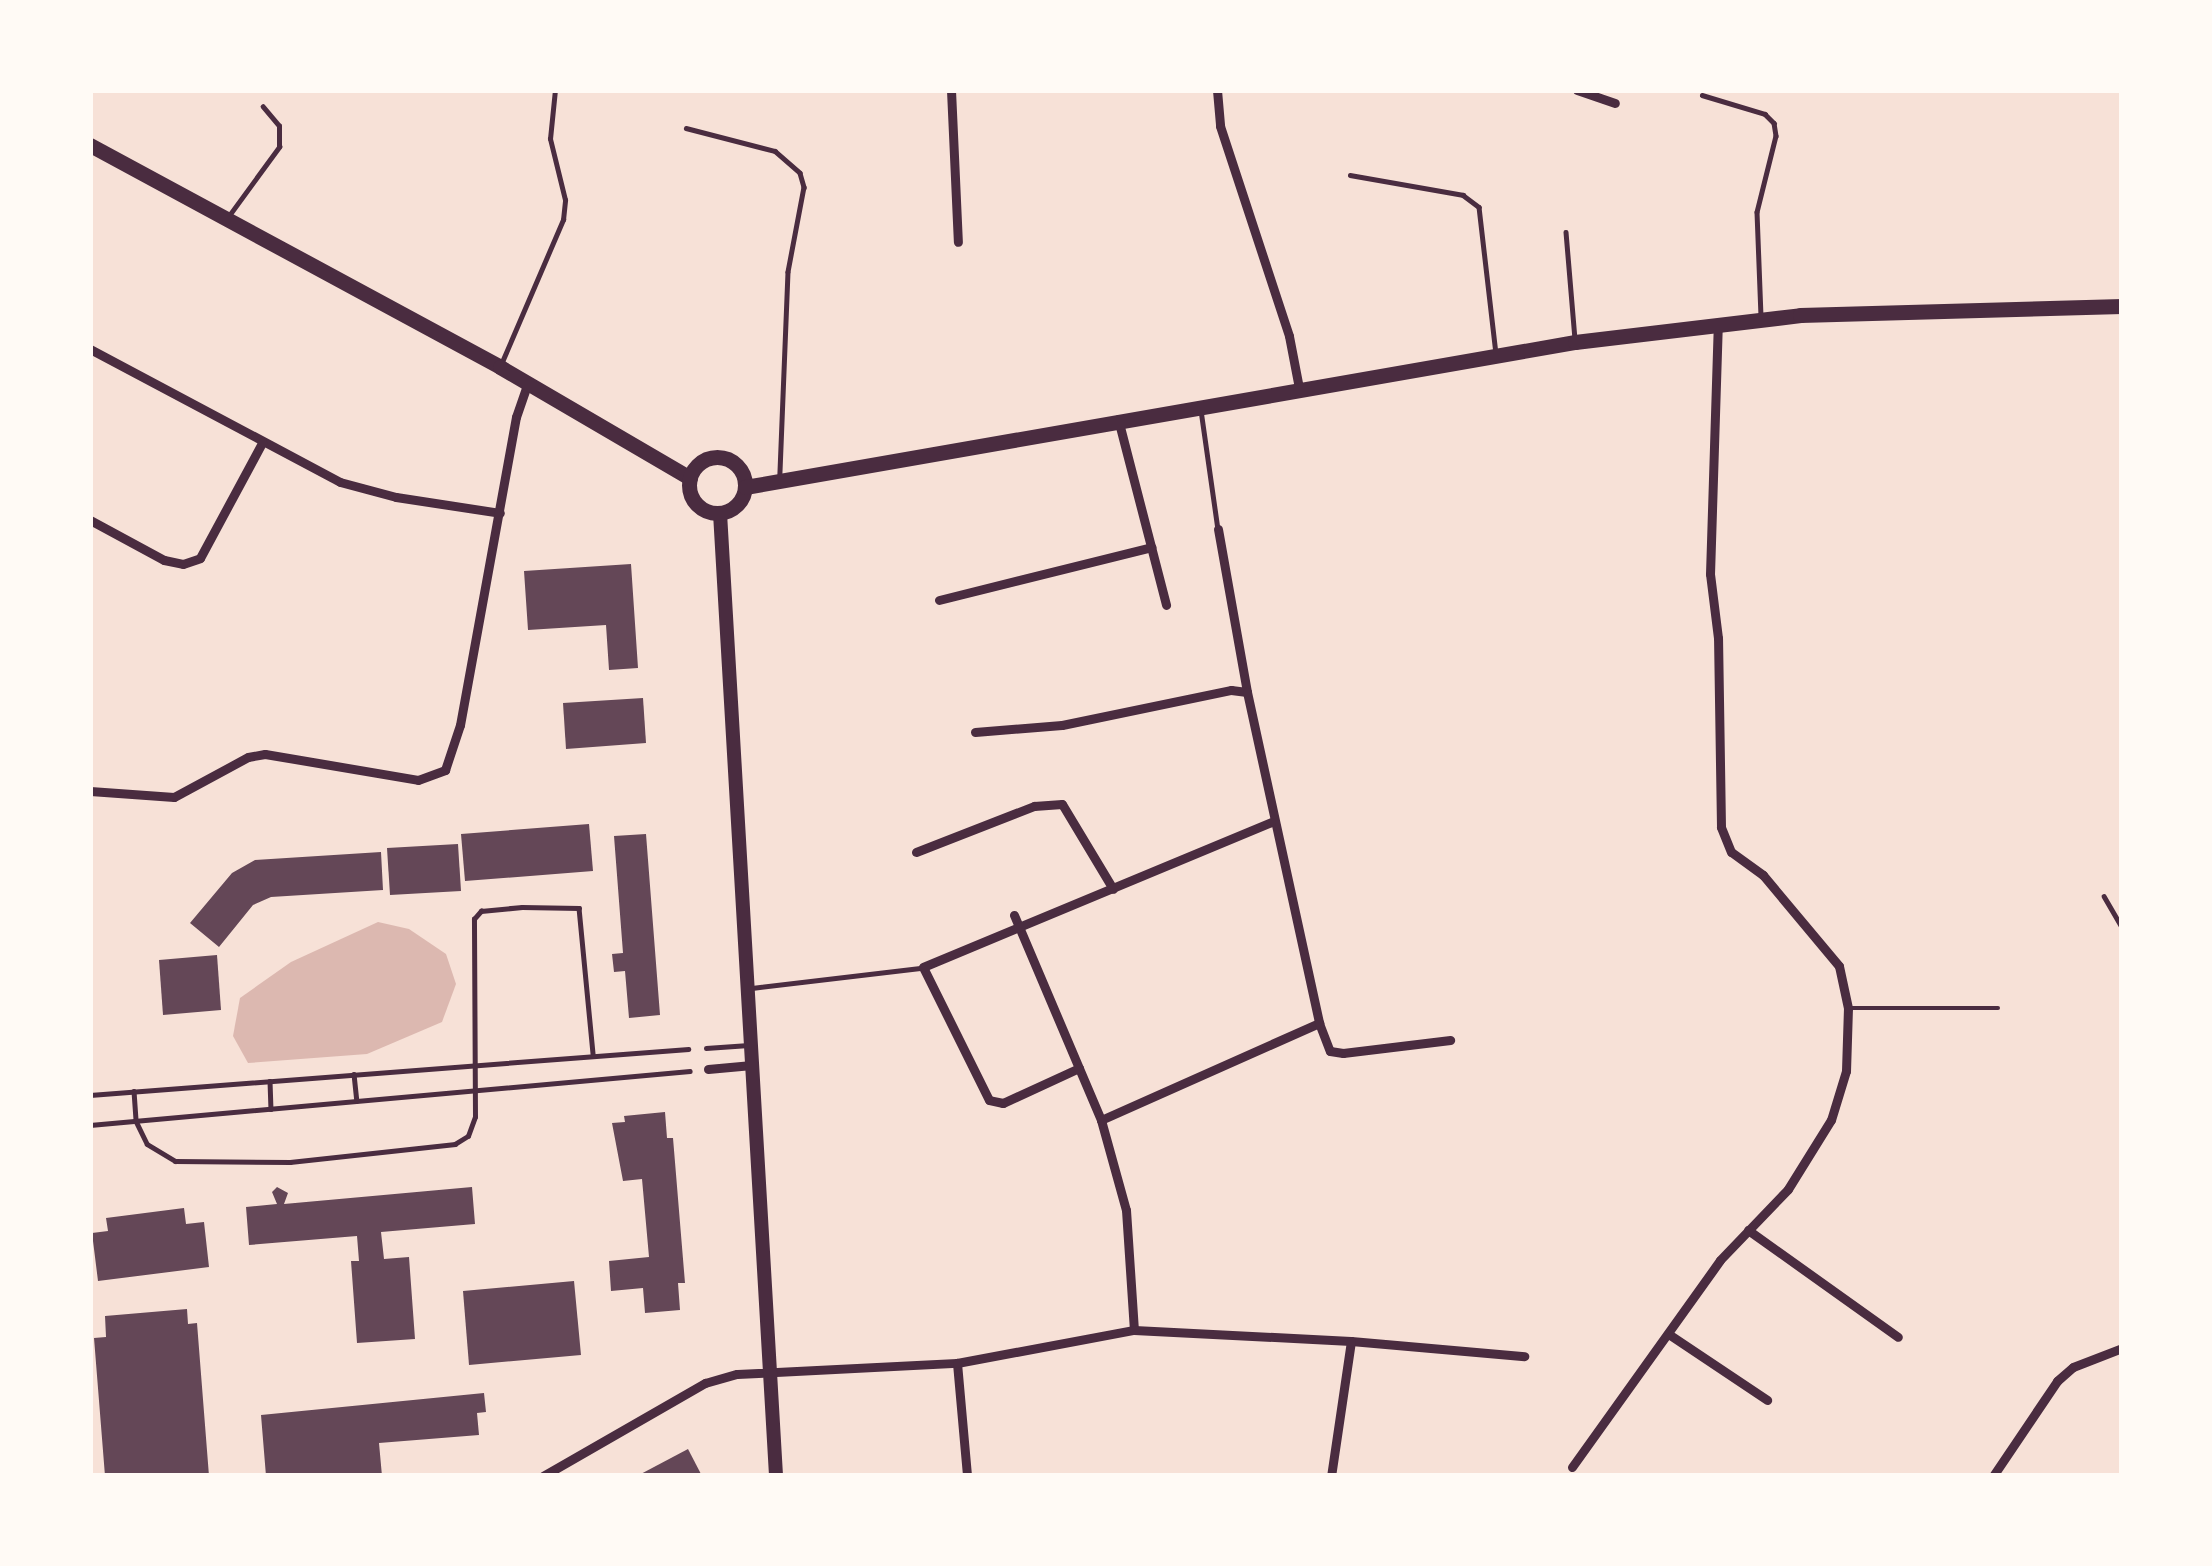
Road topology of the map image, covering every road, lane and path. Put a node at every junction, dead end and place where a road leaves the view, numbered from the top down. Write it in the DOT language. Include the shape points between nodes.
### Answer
graph roads {
  1 [pos="555,90"];
  2 [pos="951,90"];
  3 [pos="1216,90"];
  4 [pos="1577,90"];
  5 [pos="1702,95"];
  6 [pos="1615,103"];
  7 [pos="263,107"];
  8 [pos="686,128"];
  9 [pos="90,145"];
  10 [pos="1350,175"];
  11 [pos="225,221"];
  12 [pos="1566,232"];
  13 [pos="958,242"];
  14 [pos="2122,306"];
  15 [pos="1761,320"];
  16 [pos="1718,326"];
  17 [pos="1575,342"];
  18 [pos="90,349"];
  19 [pos="1496,353"];
  20 [pos="500,368"];
  21 [pos="528,383"];
  22 [pos="1299,388"];
  23 [pos="1200,406"];
  24 [pos="1118,418"];
  25 [pos="262,442"];
  26 [pos="690,478"];
  27 [pos="780,480"];
  28 [pos="745,488"];
  29 [pos="500,513"];
  30 [pos="721,513"];
  31 [pos="90,520"];
  32 [pos="1218,529"];
  33 [pos="1151,547"];
  34 [pos="939,600"];
  35 [pos="1166,605"];
  36 [pos="1247,692"];
  37 [pos="975,732"];
  38 [pos="90,791"];
  39 [pos="1271,822"];
  40 [pos="916,852"];
  41 [pos="1113,889"];
  42 [pos="2104,896"];
  43 [pos="1014,915"];
  44 [pos="2122,927"];
  45 [pos="1019,928"];
  46 [pos="923,967"];
  47 [pos="747,989"];
  48 [pos="1848,1007"];
  49 [pos="1998,1007"];
  50 [pos="1319,1023"];
  51 [pos="1450,1040"];
  52 [pos="750,1044"];
  53 [pos="706,1048"];
  54 [pos="688,1049"];
  55 [pos="593,1054"];
  56 [pos="472,1063"];
  57 [pos="752,1065"];
  58 [pos="1079,1068"];
  59 [pos="708,1070"];
  60 [pos="690,1071"];
  61 [pos="355,1074"];
  62 [pos="270,1081"];
  63 [pos="134,1091"];
  64 [pos="474,1092"];
  65 [pos="90,1095"];
  66 [pos="357,1101"];
  67 [pos="271,1109"];
  68 [pos="1101,1120"];
  69 [pos="136,1121"];
  70 [pos="90,1124"];
  71 [pos="1748,1230"];
  72 [pos="1134,1330"];
  73 [pos="1670,1335"];
  74 [pos="1898,1337"];
  75 [pos="1351,1341"];
  76 [pos="2122,1348"];
  77 [pos="1524,1356"];
  78 [pos="957,1363"];
  79 [pos="769,1375"];
  80 [pos="1767,1400"];
  81 [pos="1573,1467"];
  82 [pos="546,1475"];
  83 [pos="776,1476"];
  84 [pos="968,1476"];
  85 [pos="1331,1476"];
  86 [pos="1993,1476"];
  1 -- 20 [label="lane" via="550,139 563,220"];
  2 -- 13 [label="street"];
  3 -- 22 [label="street"];
  4 -- 6 [label="street"];
  5 -- 15 [label="lane" via="1774,123 1756,212"];
  7 -- 11 [label="lane" via="279,126 279,147"];
  8 -- 27 [label="lane" via="775,151 804,187 788,272"];
  9 -- 11 [label="highway"];
  10 -- 19 [label="lane" via="1462,195 1479,207"];
  11 -- 20 [label="highway"];
  12 -- 17 [label="lane"];
  14 -- 15 [label="highway"];
  15 -- 16 [label="highway"];
  16 -- 17 [label="highway"];
  16 -- 48 [label="street" via="1710,574 1721,827 1731,852 1763,875 1839,967"];
  17 -- 19 [label="highway"];
  18 -- 25 [label="street"];
  19 -- 22 [label="highway"];
  20 -- 21 [label="highway"];
  21 -- 26 [label="highway"];
  21 -- 29 [label="street"];
  22 -- 23 [label="highway"];
  23 -- 24 [label="highway"];
  23 -- 32 [label="lane"];
  24 -- 27 [label="highway"];
  24 -- 33 [label="street"];
  25 -- 29 [label="street" via="364,490"];
  25 -- 31 [label="street" via="200,558 164,560"];
  26 -- 28 [label="highway" via="696,466 722,458 734,463"];
  26 -- 30 [label="highway" via="696,504"];
  27 -- 28 [label="highway"];
  28 -- 30 [label="highway"];
  29 -- 38 [label="street" via="452,757 433,779 266,754 174,797"];
  30 -- 47 [label="main road"];
  32 -- 36 [label="street"];
  33 -- 34 [label="street"];
  33 -- 35 [label="street"];
  36 -- 37 [label="street"];
  36 -- 39 [label="street"];
  39 -- 41 [label="street"];
  39 -- 50 [label="street"];
  40 -- 41 [label="street" via="1034,806 1062,804"];
  41 -- 45 [label="street"];
  42 -- 44 [label="lane"];
  43 -- 45 [label="street"];
  45 -- 46 [label="street"];
  45 -- 58 [label="street"];
  46 -- 47 [label="lane"];
  46 -- 58 [label="street" via="989,1100 1003,1103"];
  47 -- 52 [label="main road"];
  48 -- 49 [label="lane"];
  48 -- 71 [label="street" via="1846,1071 1832,1120 1788,1189"];
  50 -- 51 [label="street" via="1330,1052"];
  50 -- 68 [label="street"];
  52 -- 53 [label="lane"];
  52 -- 57 [label="main road"];
  54 -- 55 [label="lane"];
  55 -- 56 [label="lane"];
  55 -- 56 [label="lane" via="579,908 522,907 481,911 474,919"];
  56 -- 61 [label="lane"];
  56 -- 64 [label="lane"];
  57 -- 59 [label="street"];
  57 -- 79 [label="main road"];
  58 -- 68 [label="street"];
  60 -- 64 [label="lane"];
  61 -- 62 [label="lane"];
  61 -- 66 [label="lane"];
  62 -- 63 [label="lane"];
  62 -- 67 [label="lane"];
  63 -- 65 [label="lane"];
  63 -- 69 [label="lane"];
  64 -- 66 [label="lane"];
  64 -- 69 [label="lane" via="475,1118 455,1144 330,1159 175,1161 147,1144"];
  66 -- 67 [label="lane"];
  67 -- 69 [label="lane"];
  68 -- 72 [label="street" via="1126,1210"];
  69 -- 70 [label="lane"];
  71 -- 73 [label="street"];
  71 -- 74 [label="street"];
  72 -- 75 [label="street"];
  72 -- 78 [label="street"];
  73 -- 80 [label="street"];
  73 -- 81 [label="street"];
  75 -- 77 [label="street"];
  75 -- 85 [label="street"];
  76 -- 86 [label="street" via="2057,1381"];
  78 -- 79 [label="street"];
  78 -- 84 [label="street"];
  79 -- 82 [label="street" via="705,1383"];
  79 -- 83 [label="main road"];
}
